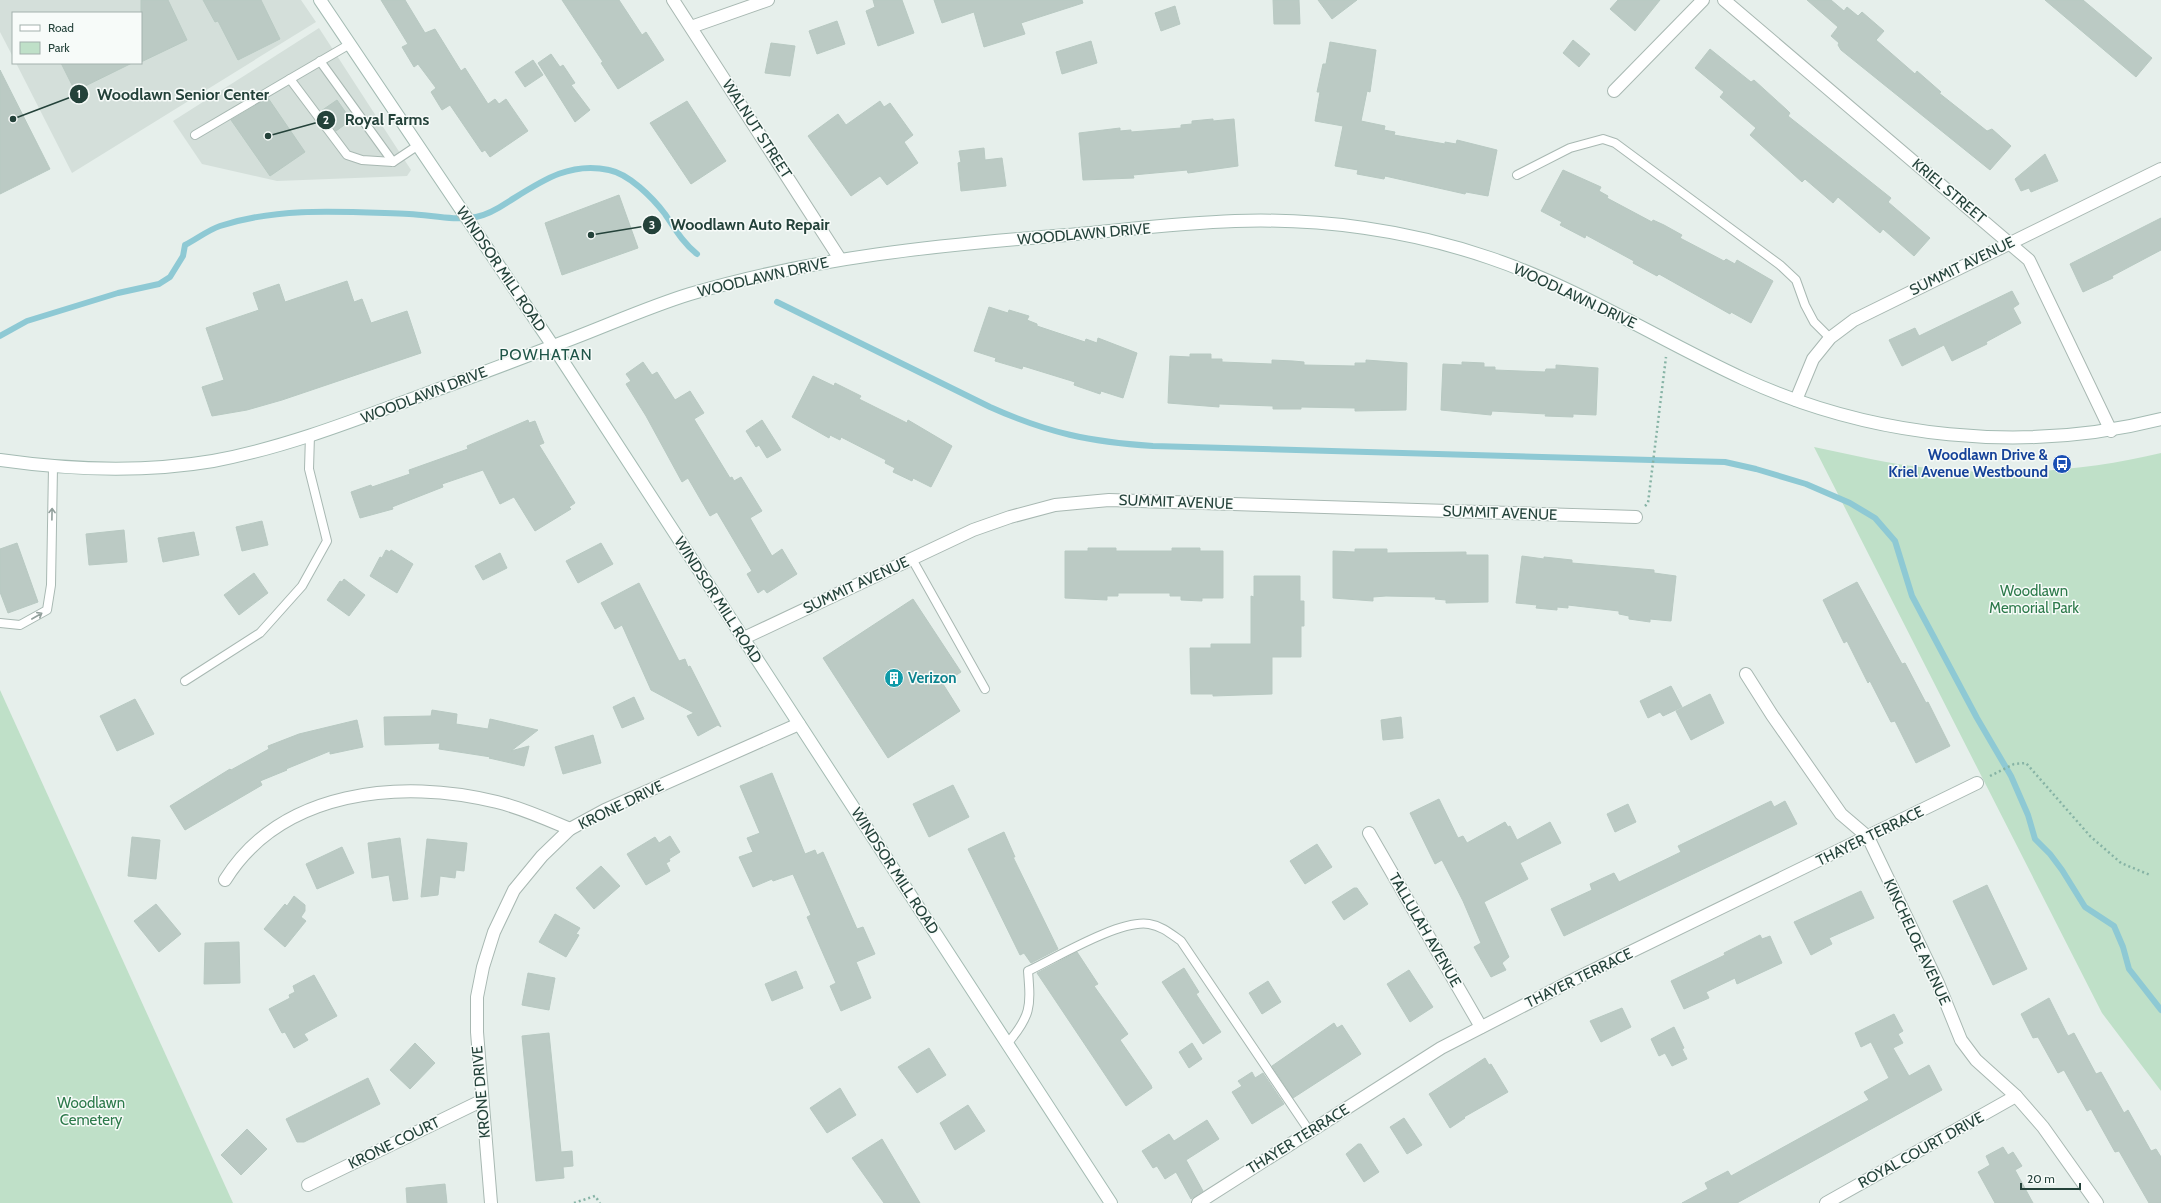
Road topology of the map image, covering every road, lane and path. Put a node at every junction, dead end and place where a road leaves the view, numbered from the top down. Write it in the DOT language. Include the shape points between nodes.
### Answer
graph roads {
  1 [pos="320,0"];
  2 [pos="673,0"];
  3 [pos="768,0"];
  4 [pos="1703,0"];
  5 [pos="1724,0"];
  6 [pos="691,27"];
  7 [pos="350,44"];
  8 [pos="320,61"];
  9 [pos="290,79"];
  10 [pos="1614,90"];
  11 [pos="195,135"];
  12 [pos="418,146"];
  13 [pos="393,162"];
  14 [pos="2161,169"];
  15 [pos="1517,175"];
  16 [pos="2009,242"];
  17 [pos="840,259"];
  18 [pos="1830,338"];
  19 [pos="1668,340"];
  20 [pos="553,346"];
  21 [pos="1796,400"];
  22 [pos="2161,419"];
  23 [pos="2111,430"];
  24 [pos="310,435"];
  25 [pos="0,460"];
  26 [pos="53,467"];
  27 [pos="1636,517"];
  28 [pos="912,559"];
  29 [pos="0,624"];
  30 [pos="744,638"];
  31 [pos="1746,674"];
  32 [pos="186,681"];
  33 [pos="985,688"];
  34 [pos="799,724"];
  35 [pos="1991,776"];
  36 [pos="1977,783"];
  37 [pos="570,829"];
  38 [pos="1369,832"];
  39 [pos="1868,837"];
  40 [pos="2150,875"];
  41 [pos="225,880"];
  42 [pos="1481,1027"];
  43 [pos="1007,1044"];
  44 [pos="2016,1096"];
  45 [pos="481,1100"];
  46 [pos="1310,1132"];
  47 [pos="308,1185"];
  48 [pos="491,1203"];
  49 [pos="574,1203"];
  50 [pos="600,1203"];
  51 [pos="1111,1203"];
  52 [pos="1198,1203"];
  53 [pos="1826,1203"];
  54 [pos="2097,1203"];
  1 -- 7 [label="street, WINDSOR MILL ROAD"];
  2 -- 6 [label="street, WALNUT STREET"];
  3 -- 6 [label="street"];
  4 -- 10 [label="street"];
  5 -- 16 [label="street, KRIEL STREET"];
  6 -- 17 [label="street, WALNUT STREET"];
  7 -- 8 [label="lane"];
  7 -- 12 [label="street, WINDSOR MILL ROAD"];
  8 -- 9 [label="lane"];
  8 -- 13 [label="lane"];
  9 -- 11 [label="lane"];
  9 -- 13 [label="lane" via="347,155 362,160"];
  12 -- 13 [label="lane"];
  12 -- 20 [label="street, WINDSOR MILL ROAD"];
  14 -- 16 [label="street, SUMMIT AVENUE"];
  15 -- 18 [label="lane" via="1570,148 1603,139 1615,143 1780,265 1796,280 1814,322"];
  16 -- 18 [label="street, SUMMIT AVENUE" via="1854,320"];
  16 -- 23 [label="street, KRIEL STREET" via="2029,260"];
  17 -- 19 [label="street, WOODLAWN DRIVE" via="917,248 1233,221 1295,221 1415,237 1488,257 1553,283"];
  17 -- 20 [label="street, WOODLAWN DRIVE" via="686,295"];
  18 -- 21 [label="street, SUMMIT AVENUE" via="1813,359"];
  19 -- 21 [label="street, WOODLAWN DRIVE" via="1745,379"];
  19 -- 27 [label="path" via="1648,503"];
  20 -- 24 [label="street, WOODLAWN DRIVE" via="349,423"];
  20 -- 30 [label="street, WINDSOR MILL ROAD"];
  21 -- 23 [label="street, WOODLAWN DRIVE" via="1851,418 1903,428 1962,435 2031,438"];
  22 -- 23 [label="street, WOODLAWN DRIVE"];
  24 -- 26 [label="street, WOODLAWN DRIVE" via="215,460 165,467"];
  24 -- 32 [label="lane" via="309,469 327,541 302,586 260,633"];
  25 -- 26 [label="street, WOODLAWN DRIVE"];
  29 -- 26 [label="lane, one-way" via="20,625 47,610 51,586"];
  27 -- 28 [label="street, SUMMIT AVENUE" via="1110,500 1055,505 1010,517 973,530"];
  28 -- 30 [label="street, SUMMIT AVENUE"];
  28 -- 33 [label="lane"];
  30 -- 34 [label="street, WINDSOR MILL ROAD"];
  31 -- 39 [label="street, KINCHELOE AVENUE" via="1841,814"];
  34 -- 37 [label="street, KRONE DRIVE" via="605,810"];
  34 -- 43 [label="street, WINDSOR MILL ROAD"];
  35 -- 40 [label="path" via="2014,764 2026,763 2090,836 2122,863"];
  36 -- 39 [label="street, THAYER TERRACE"];
  37 -- 41 [label="street" via="533,813 496,802 420,791 380,792 311,808 284,822 258,839 237,860"];
  37 -- 45 [label="street, KRONE DRIVE" via="542,856 514,890 494,932 477,997"];
  38 -- 42 [label="street, TALLULAH AVENUE"];
  39 -- 42 [label="street, THAYER TERRACE"];
  39 -- 44 [label="street, KINCHELOE AVENUE" via="1938,983 1961,1040 1976,1060"];
  42 -- 46 [label="street, THAYER TERRACE" via="1441,1048"];
  43 -- 46 [label="lane" via="1023,1026 1028,1015 1028,971 1114,930 1148,924 1163,928 1181,941"];
  43 -- 51 [label="street, WINDSOR MILL ROAD"];
  44 -- 53 [label="street, ROYAL COURT DRIVE"];
  44 -- 54 [label="street, KINCHELOE AVENUE" via="2043,1127"];
  45 -- 47 [label="street, KRONE COURT"];
  45 -- 48 [label="street, KRONE DRIVE"];
  46 -- 52 [label="street, THAYER TERRACE"];
  49 -- 50 [label="path" via="595,1196"];
}
